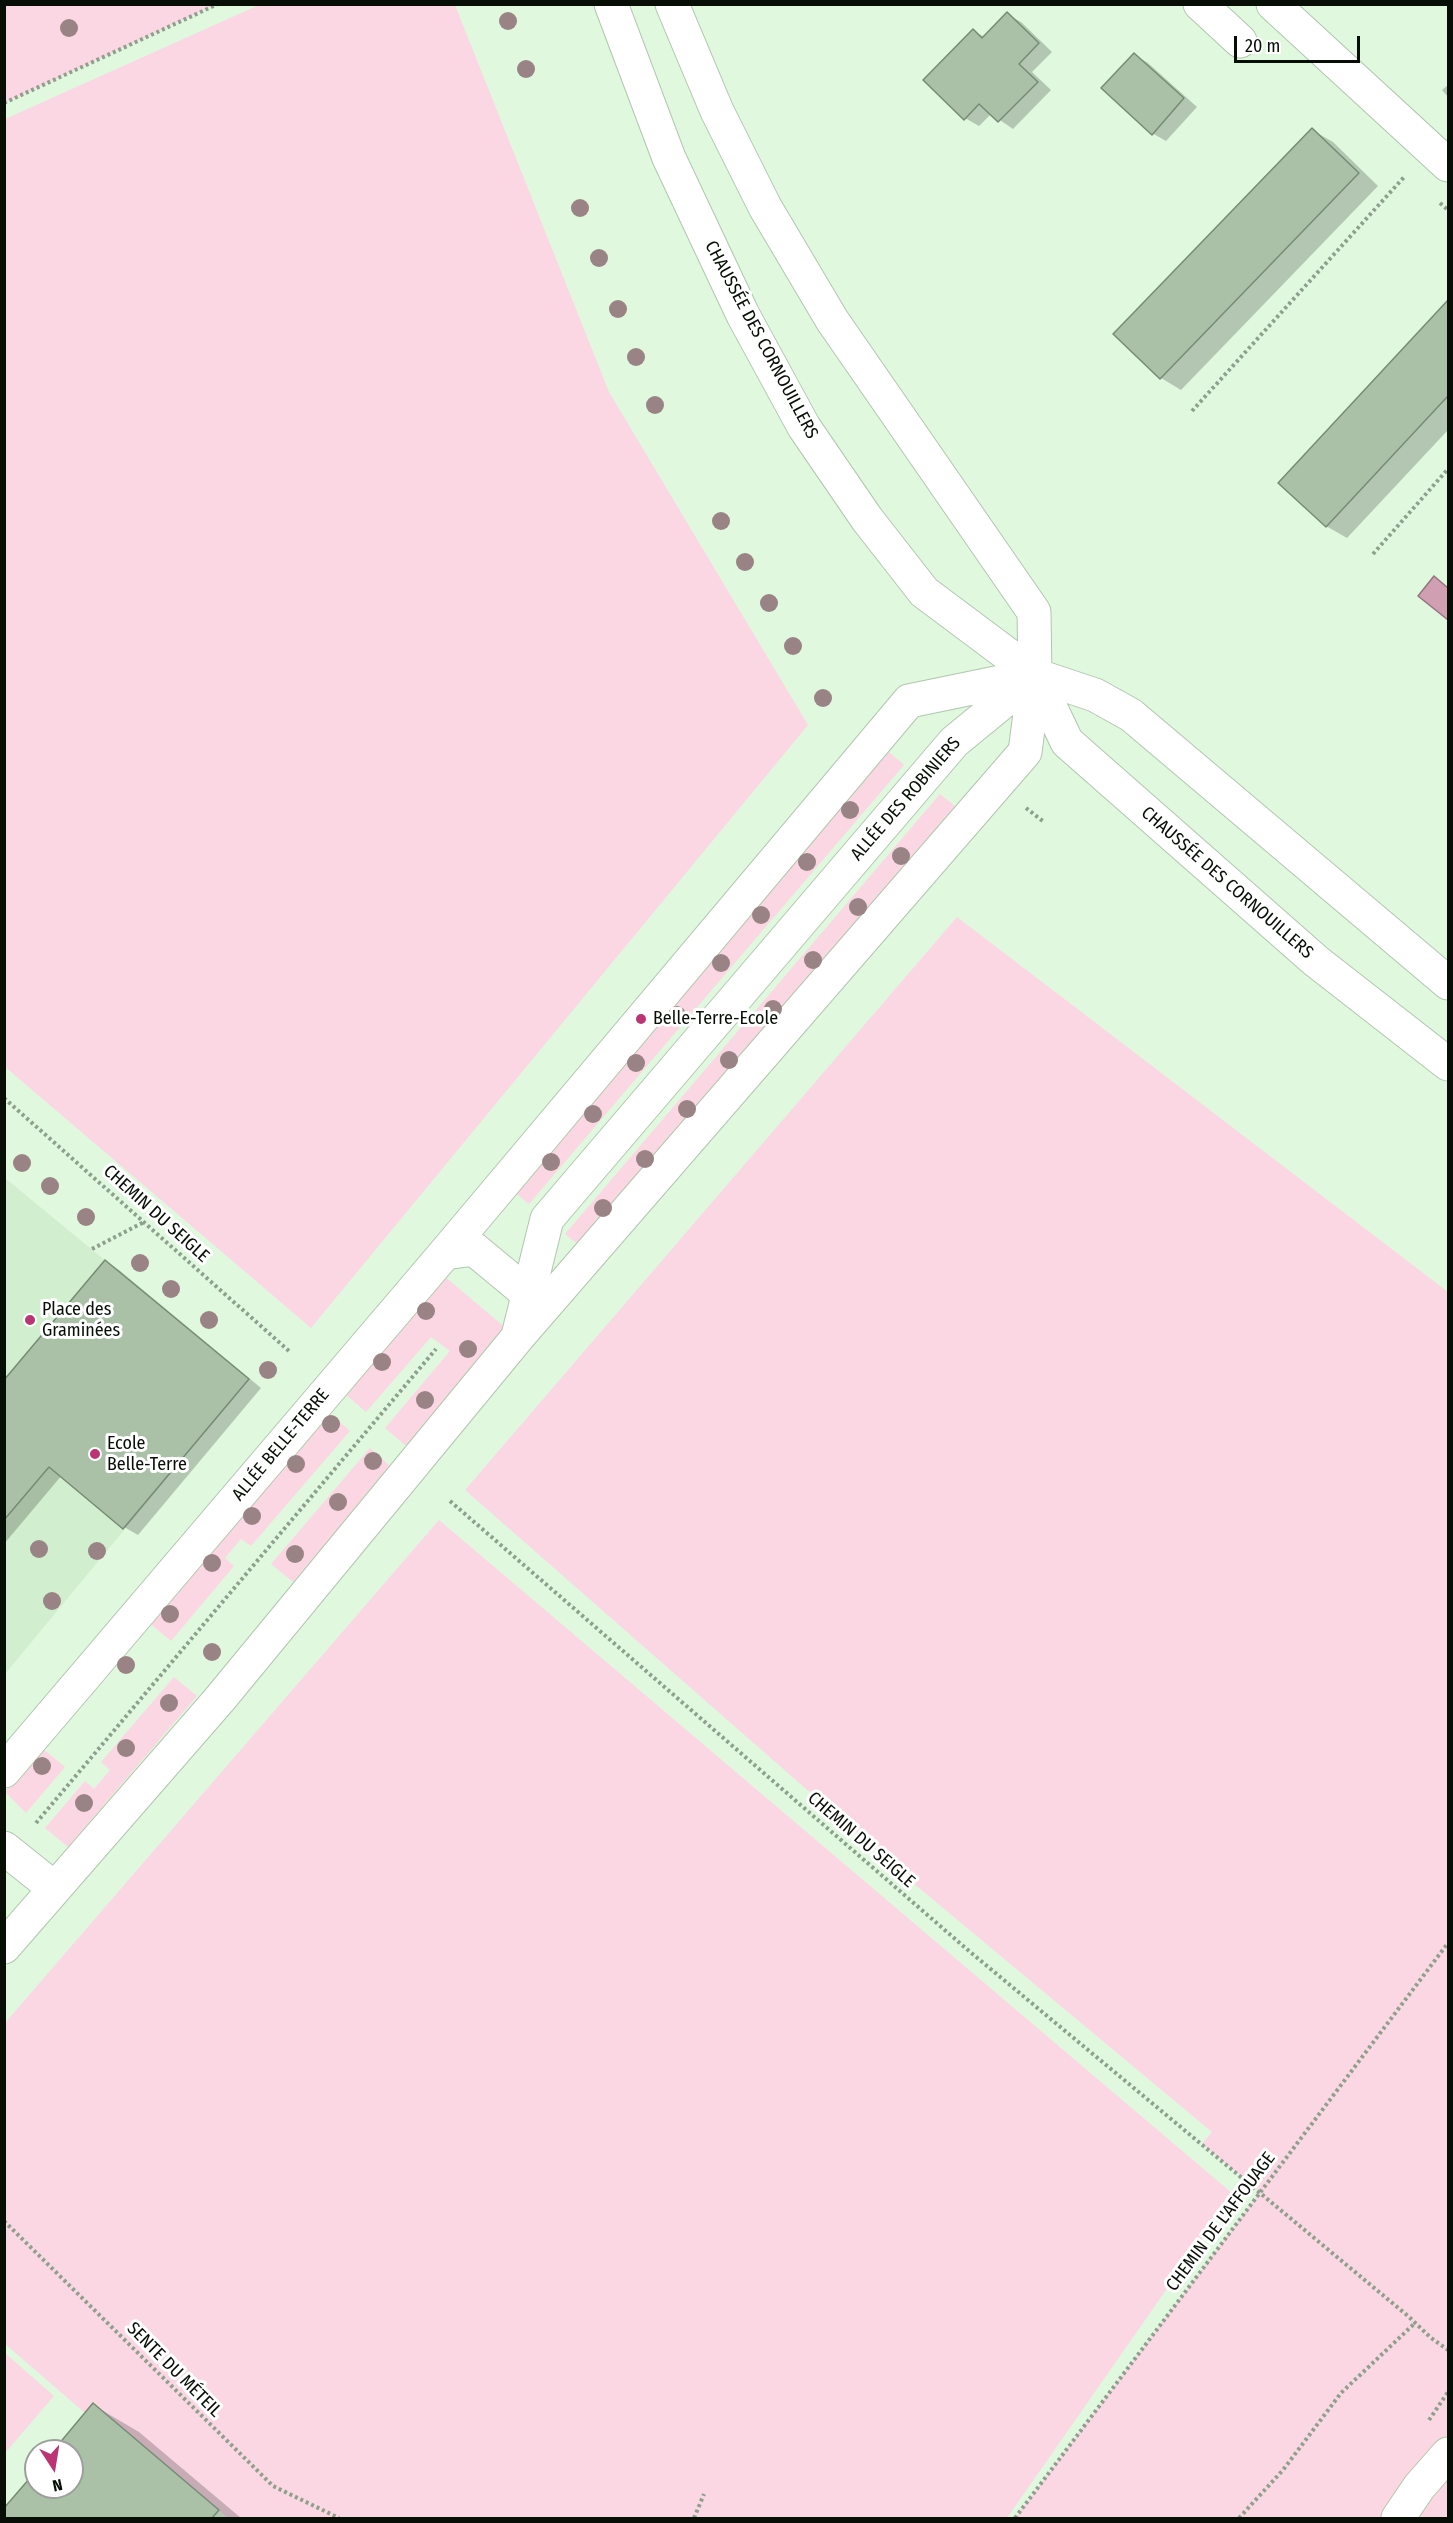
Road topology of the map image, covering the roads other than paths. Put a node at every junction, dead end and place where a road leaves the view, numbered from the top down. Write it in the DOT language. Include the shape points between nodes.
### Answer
graph roads {
  1 [pos="610,4"];
  2 [pos="672,4"];
  3 [pos="1200,4"];
  4 [pos="1274,4"];
  5 [pos="1240,41"];
  6 [pos="1449,165"];
  7 [pos="1035,675"];
  8 [pos="1449,983"];
  9 [pos="1449,1064"];
  10 [pos="445,1253"];
  11 [pos="527,1293"];
  12 [pos="518,1337"];
  13 [pos="4,1771"];
  14 [pos="8,1851"];
  15 [pos="54,1888"];
  16 [pos="4,1947"];
  17 [pos="1449,2454"];
  18 [pos="1398,2518"];
  1 -- 7 [label="street, CHAUSSÉE DES CORNOUILLERS" via="669,158 743,315 804,427 924,592"];
  2 -- 7 [label="street, CHAUSSÉE DES CORNOUILLERS" via="717,111 765,207 832,320 1034,612"];
  3 -- 5 [label="street"];
  4 -- 6 [label="street"];
  7 -- 8 [label="street, CHAUSSÉE DES CORNOUILLERS" via="1095,695 1131,715"];
  7 -- 9 [label="street, CHAUSSÉE DES CORNOUILLERS" via="1067,742 1316,961"];
  7 -- 10 [label="street, ALLÉE BELLE-TERRE" via="909,701"];
  7 -- 11 [label="street, ALLÉE DES ROBINIERS" via="946,750 547,1219"];
  7 -- 12 [label="street" via="1025,752"];
  10 -- 11 [label="street" via="474,1249"];
  10 -- 13 [label="street, ALLÉE BELLE-TERRE"];
  11 -- 12 [label="street, ALLÉE DES ROBINIERS"];
  12 -- 15 [label="street" via="219,1700"];
  14 -- 15 [label="street"];
  15 -- 16 [label="street"];
  17 -- 18 [label="street"];
}
